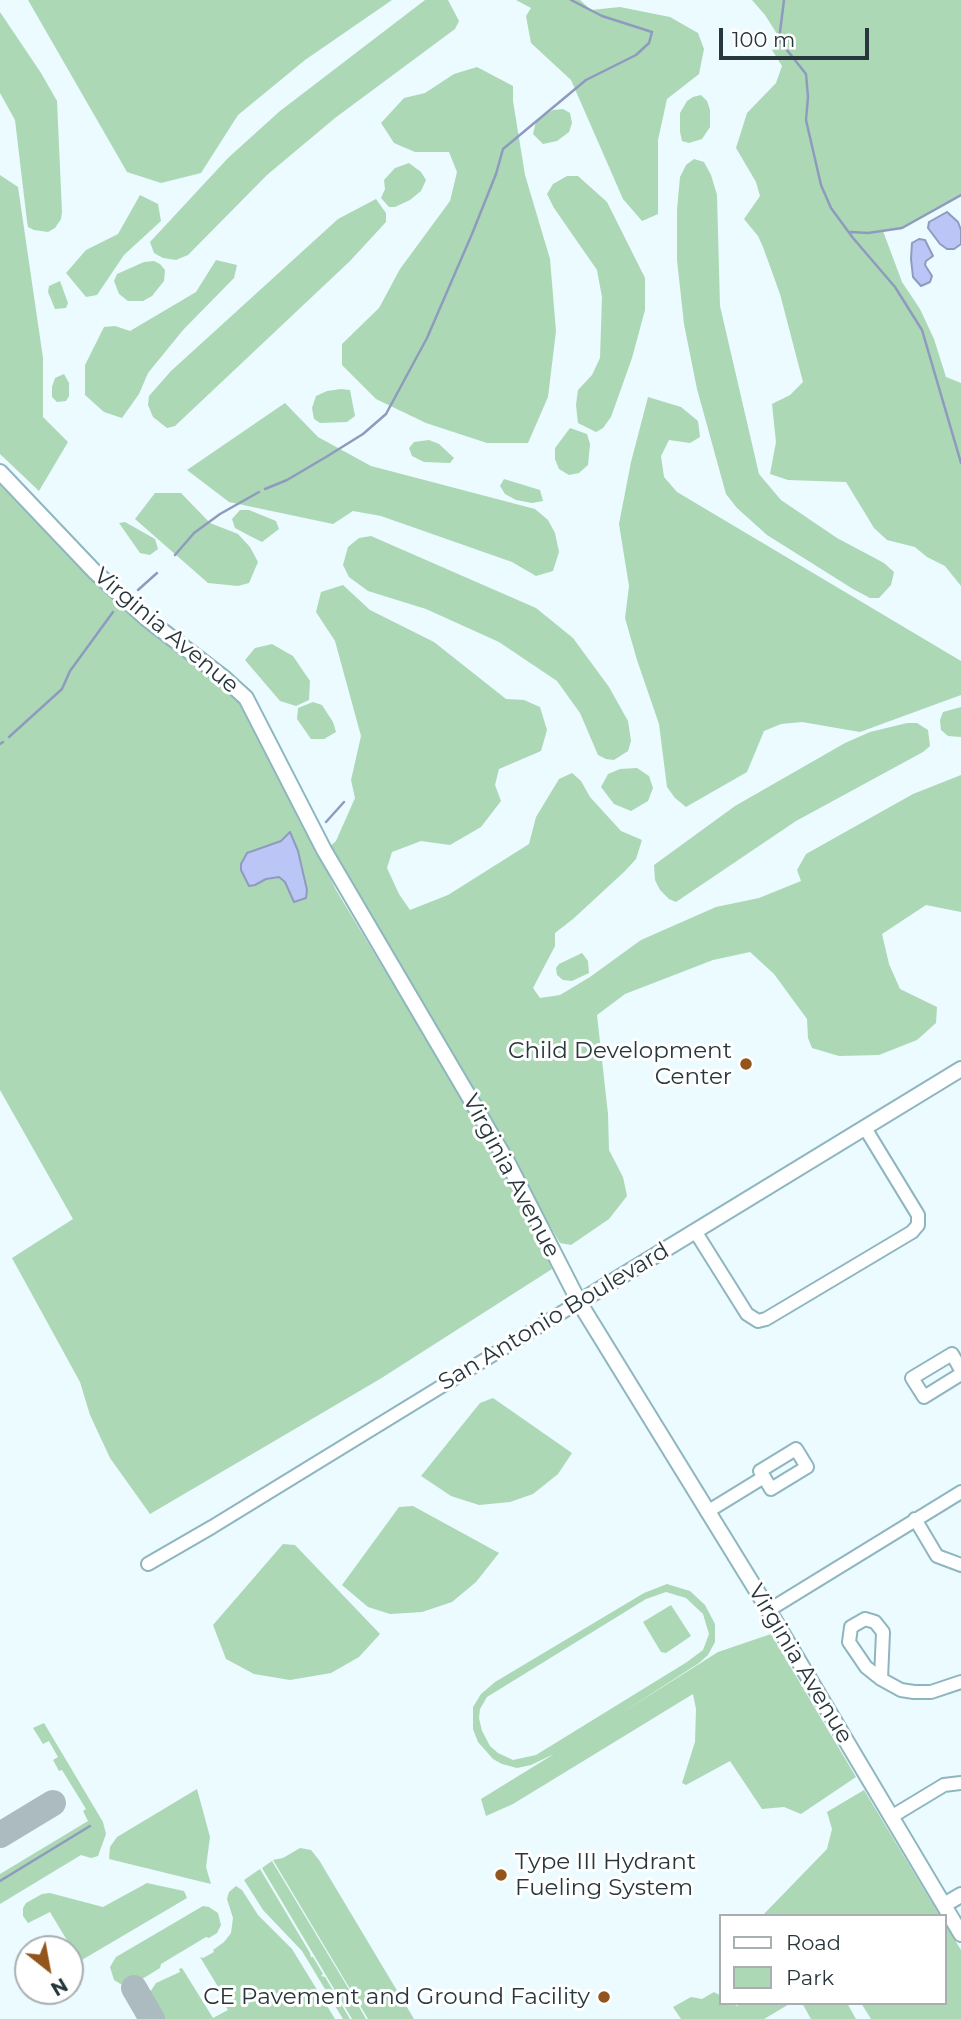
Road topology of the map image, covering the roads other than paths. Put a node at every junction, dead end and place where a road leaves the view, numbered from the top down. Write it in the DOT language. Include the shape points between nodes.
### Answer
graph roads {
  1 [pos="0,472"];
  2 [pos="961,1069"];
  3 [pos="865,1128"];
  4 [pos="695,1231"];
  5 [pos="579,1302"];
  6 [pos="764,1477"];
  7 [pos="961,1492"];
  8 [pos="707,1512"];
  9 [pos="915,1519"];
  10 [pos="148,1564"];
  11 [pos="961,1565"];
  12 [pos="768,1610"];
  13 [pos="881,1679"];
  14 [pos="961,1682"];
  15 [pos="961,1783"];
  16 [pos="891,1817"];
  17 [pos="961,1895"];
  18 [pos="944,1905"];
  19 [pos="961,1934"];
  1 -- 5 [label="street, Virginia Avenue" via="146,620 246,698 324,850 508,1163"];
  2 -- 3 [label="street, San Antonio Boulevard"];
  3 -- 4 [label="street, San Antonio Boulevard"];
  3 -- 4 [label="street" via="918,1215 912,1232 758,1321 747,1314"];
  4 -- 5 [label="street, San Antonio Boulevard"];
  5 -- 8 [label="street, Virginia Avenue"];
  5 -- 10 [label="street, San Antonio Boulevard"];
  6 -- 8 [label="street"];
  7 -- 9 [label="street"];
  8 -- 12 [label="street, Virginia Avenue"];
  9 -- 11 [label="street" via="937,1556"];
  9 -- 12 [label="street"];
  12 -- 16 [label="street, Virginia Avenue"];
  13 -- 14 [label="street" via="914,1692 931,1692"];
  15 -- 16 [label="street" via="944,1785"];
  16 -- 18 [label="street, Virginia Avenue"];
  17 -- 18 [label="street"];
  18 -- 19 [label="street, Virginia Avenue"];
}
